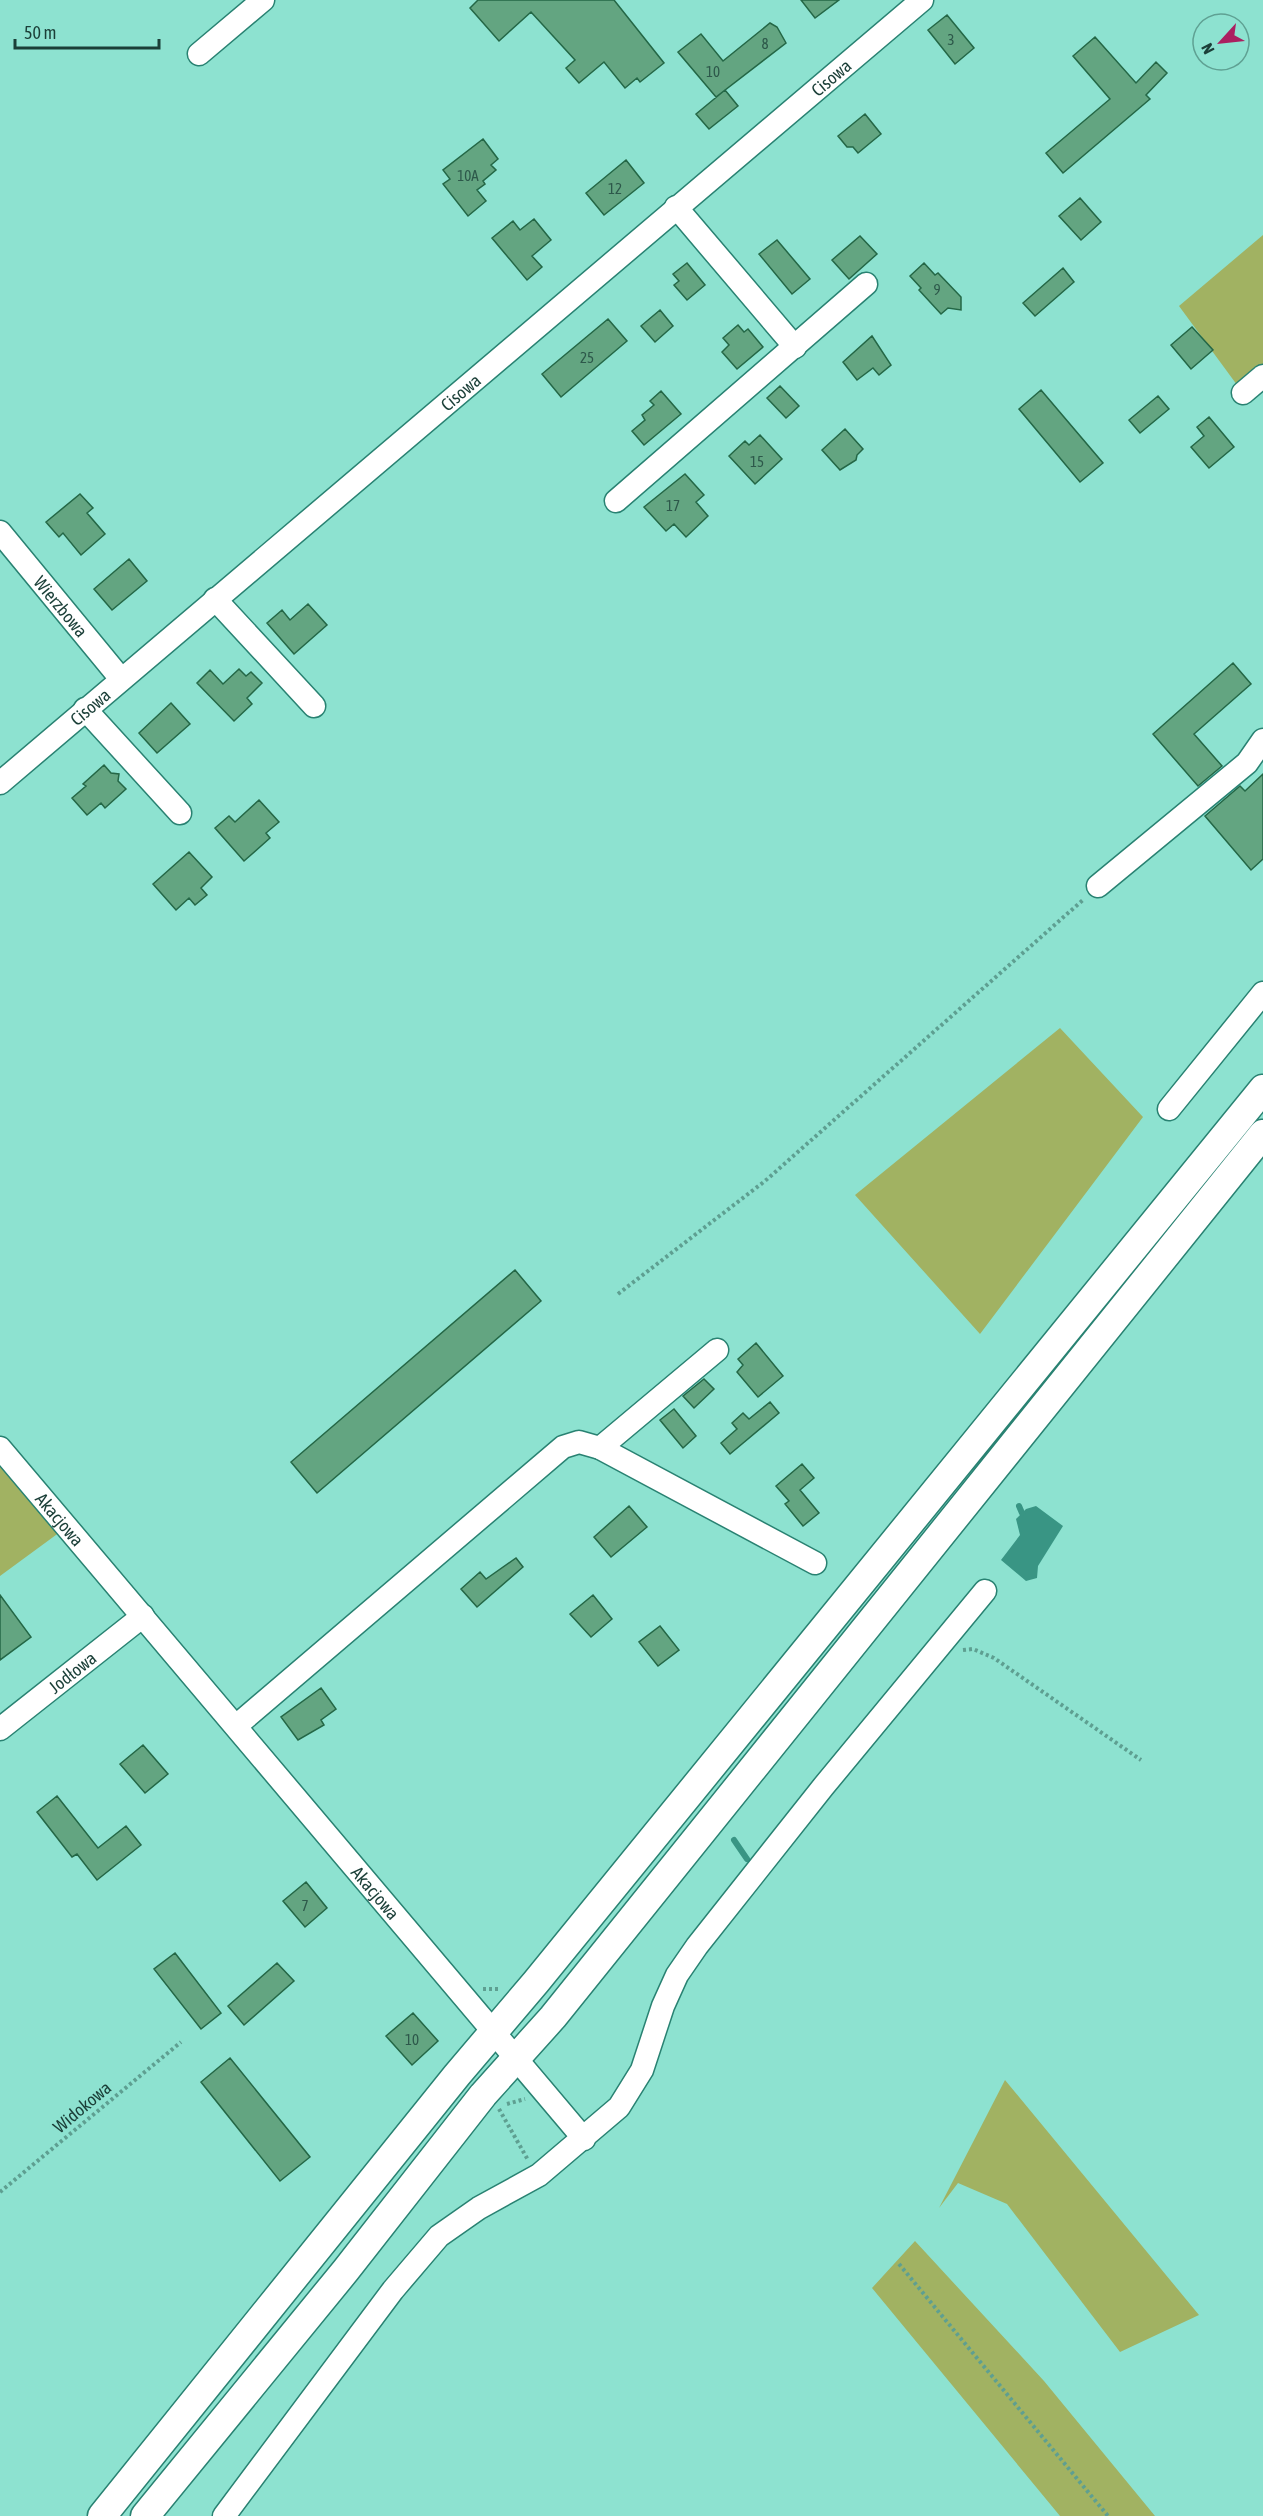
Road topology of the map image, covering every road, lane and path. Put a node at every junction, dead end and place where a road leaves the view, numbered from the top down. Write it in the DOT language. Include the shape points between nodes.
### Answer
graph roads {
  1 [pos="263,0"];
  2 [pos="922,0"];
  3 [pos="199,54"];
  4 [pos="676,207"];
  5 [pos="866,284"];
  6 [pos="795,347"];
  7 [pos="1263,376"];
  8 [pos="1243,393"];
  9 [pos="616,501"];
  10 [pos="0,532"];
  11 [pos="215,599"];
  12 [pos="121,679"];
  13 [pos="314,706"];
  14 [pos="85,709"];
  15 [pos="1263,740"];
  16 [pos="0,783"];
  17 [pos="180,813"];
  18 [pos="1098,886"];
  19 [pos="1260,1003"];
  20 [pos="1263,1089"];
  21 [pos="1170,1109"];
  22 [pos="1263,1134"];
  23 [pos="618,1294"];
  24 [pos="717,1350"];
  25 [pos="0,1448"];
  26 [pos="600,1448"];
  27 [pos="815,1563"];
  28 [pos="985,1591"];
  29 [pos="143,1616"];
  30 [pos="953,1652"];
  31 [pos="236,1726"];
  32 [pos="0,1729"];
  33 [pos="1141,1760"];
  34 [pos="493,2034"];
  35 [pos="181,2042"];
  36 [pos="515,2060"];
  37 [pos="498,2109"];
  38 [pos="584,2139"];
  39 [pos="537,2176"];
  40 [pos="0,2192"];
  41 [pos="899,2264"];
  42 [pos="102,2516"];
  43 [pos="145,2516"];
  44 [pos="224,2516"];
  45 [pos="1108,2516"];
  1 -- 3 [label="street"];
  2 -- 4 [label="street, Cisowa"];
  4 -- 6 [label="street"];
  4 -- 11 [label="street, Cisowa"];
  5 -- 6 [label="street"];
  6 -- 9 [label="street"];
  7 -- 8 [label="street"];
  10 -- 12 [label="street, Wierzbowa"];
  11 -- 12 [label="street, Cisowa"];
  11 -- 13 [label="street"];
  12 -- 14 [label="street, Cisowa"];
  14 -- 16 [label="street, Cisowa"];
  14 -- 17 [label="street"];
  15 -- 18 [label="street" via="1247,763"];
  18 -- 23 [label="path" via="765,1181"];
  19 -- 21 [label="street"];
  20 -- 34 [label="main road"];
  22 -- 36 [label="main road"];
  24 -- 26 [label="street"];
  25 -- 29 [label="street, Akacjowa"];
  26 -- 27 [label="street"];
  26 -- 31 [label="street" via="579,1442 564,1447"];
  28 -- 38 [label="street" via="697,1946 677,1975 663,2006 633,2090"];
  29 -- 31 [label="street, Akacjowa"];
  29 -- 32 [label="street, Jodłowa"];
  30 -- 33 [label="path" via="973,1649 994,1658"];
  31 -- 34 [label="street, Akacjowa"];
  34 -- 36 [label="street, Akacjowa"];
  34 -- 42 [label="main road"];
  35 -- 40 [label="path, Widokowa"];
  36 -- 38 [label="street, Akacjowa"];
  36 -- 43 [label="main road"];
  37 -- 39 [label="path"];
  38 -- 39 [label="street"];
  39 -- 44 [label="street" via="439,2236 393,2290"];
  41 -- 45 [label="path"];
}
